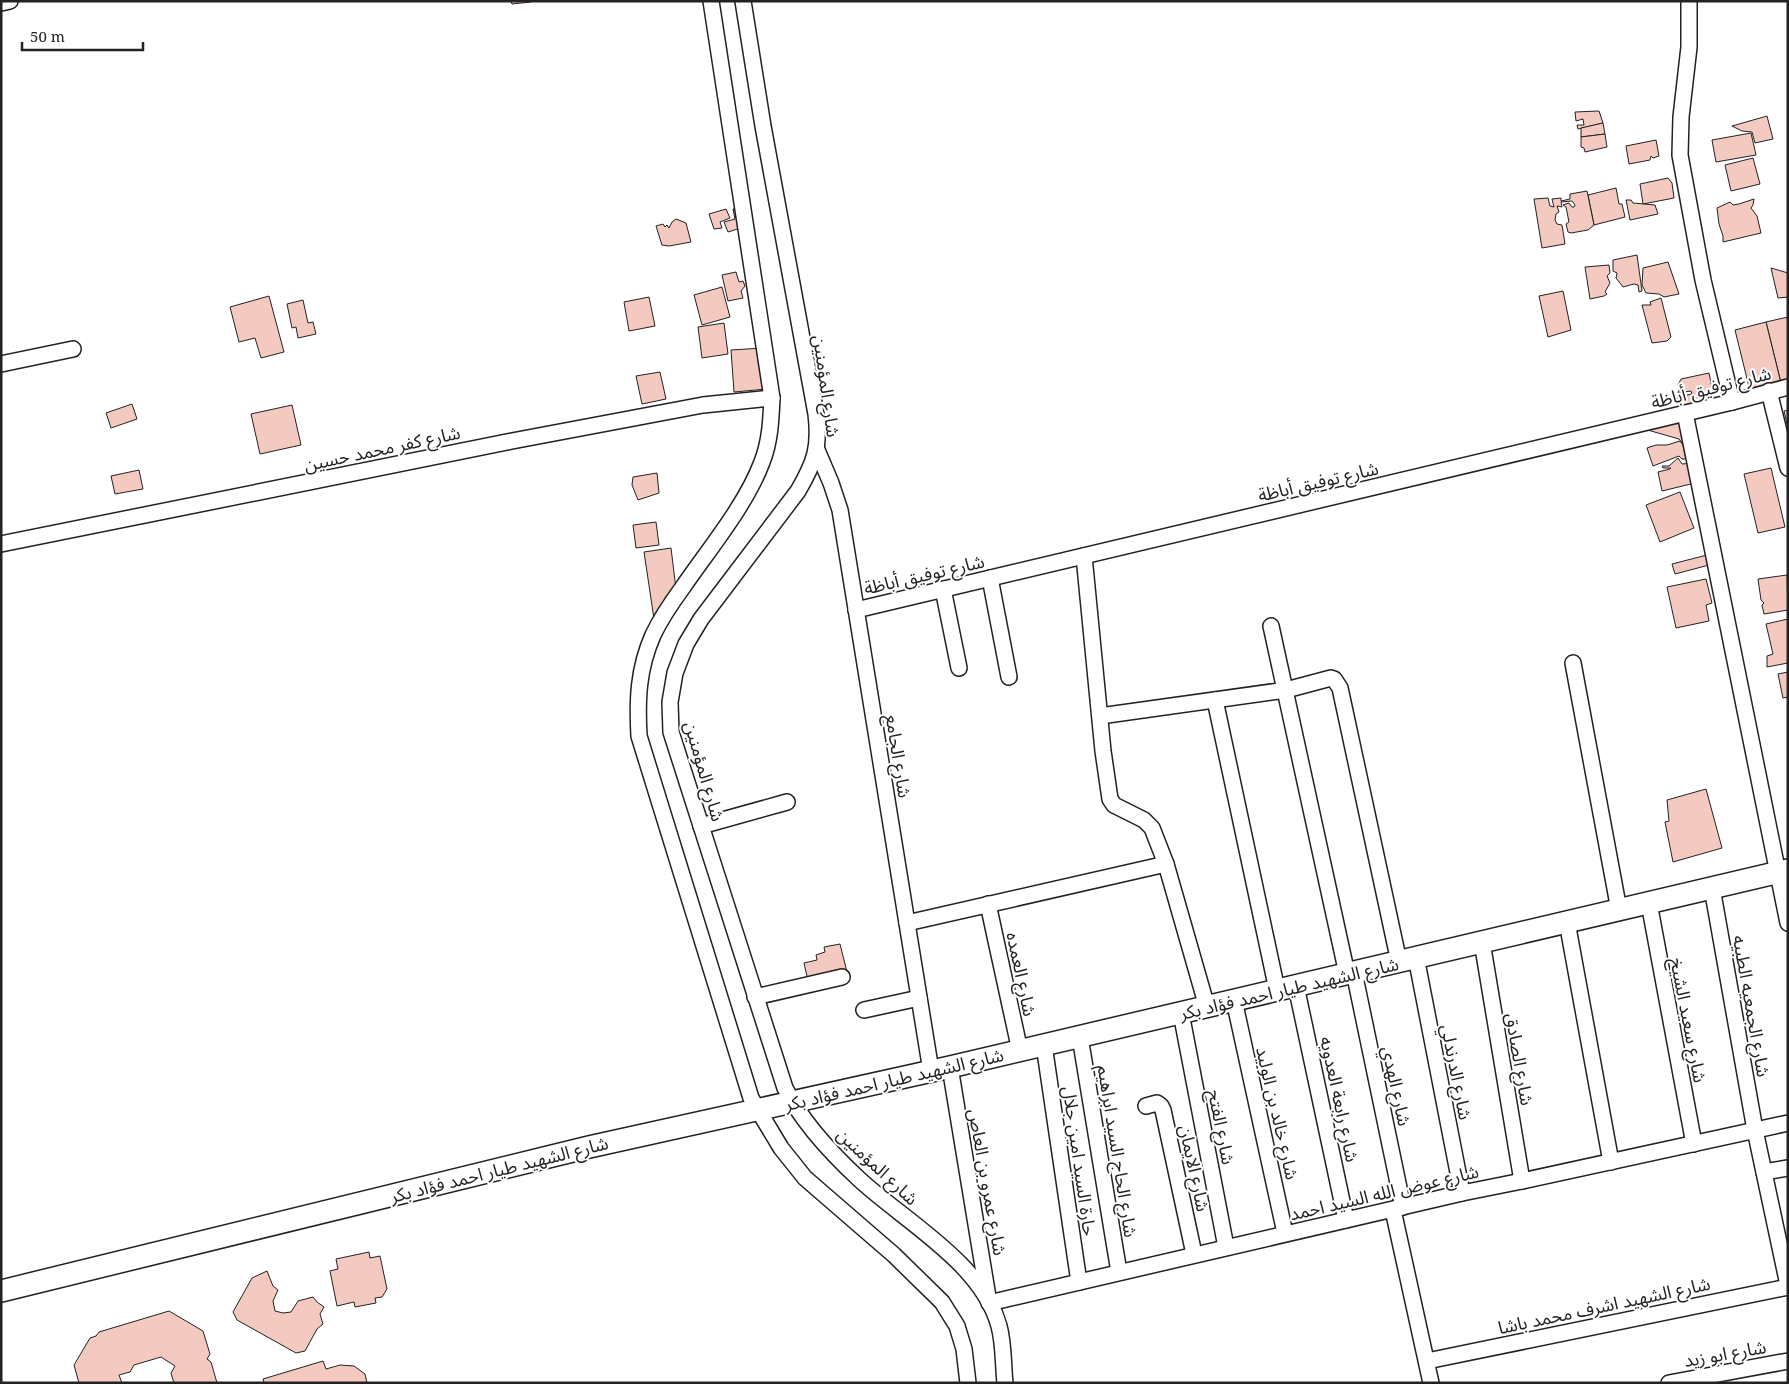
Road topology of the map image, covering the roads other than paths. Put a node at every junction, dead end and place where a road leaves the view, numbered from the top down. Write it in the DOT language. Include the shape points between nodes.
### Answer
graph roads {
  1 [pos="10,1"];
  2 [pos="711,1"];
  3 [pos="743,1"];
  4 [pos="1689,1"];
  5 [pos="1,3"];
  6 [pos="73,349"];
  7 [pos="1,364"];
  8 [pos="1788,387"];
  9 [pos="1770,391"];
  10 [pos="772,398"];
  11 [pos="1732,402"];
  12 [pos="1685,413"];
  13 [pos="817,450"];
  14 [pos="1788,468"];
  15 [pos="1,544"];
  16 [pos="1084,556"];
  17 [pos="990,578"];
  18 [pos="943,589"];
  19 [pos="856,610"];
  20 [pos="1271,626"];
  21 [pos="1573,663"];
  22 [pos="958,668"];
  23 [pos="1009,677"];
  24 [pos="1286,690"];
  25 [pos="1215,700"];
  26 [pos="1100,716"];
  27 [pos="788,802"];
  28 [pos="701,826"];
  29 [pos="1166,864"];
  30 [pos="1783,871"];
  31 [pos="1712,888"];
  32 [pos="1648,903"];
  33 [pos="988,904"];
  34 [pos="1619,910"];
  35 [pos="1567,922"];
  36 [pos="1788,922"];
  37 [pos="907,923"];
  38 [pos="1482,942"];
  39 [pos="1408,959"];
  40 [pos="1350,973"];
  41 [pos="842,978"];
  42 [pos="1287,988"];
  43 [pos="755,997"];
  44 [pos="919,998"];
  45 [pos="1234,1000"];
  46 [pos="1208,1007"];
  47 [pos="864,1010"];
  48 [pos="1181,1013"];
  49 [pos="1080,1037"];
  50 [pos="1044,1045"];
  51 [pos="1020,1051"];
  52 [pos="940,1069"];
  53 [pos="792,1102"];
  54 [pos="1146,1106"];
  55 [pos="757,1109"];
  56 [pos="1788,1123"];
  57 [pos="1756,1130"];
  58 [pos="1694,1144"];
  59 [pos="1611,1162"];
  60 [pos="1788,1168"];
  61 [pos="1764,1172"];
  62 [pos="1522,1182"];
  63 [pos="1462,1193"];
  64 [pos="1398,1209"];
  65 [pos="1781,1217"];
  66 [pos="1346,1220"];
  67 [pos="1285,1233"];
  68 [pos="1226,1247"];
  69 [pos="1194,1254"];
  70 [pos="1119,1272"];
  71 [pos="1079,1282"];
  72 [pos="1788,1286"];
  73 [pos="1,1291"];
  74 [pos="989,1303"];
  75 [pos="1427,1361"];
  76 [pos="1788,1361"];
  77 [pos="1738,1376"];
  78 [pos="968,1383"];
  79 [pos="1005,1383"];
  80 [pos="1431,1383"];
  81 [pos="1669,1383"];
  1 -- 5 [label="street"];
  2 -- 10 [label="street"];
  3 -- 13 [label="street, شارع المؤمنين" via="816,414"];
  4 -- 11 [label="street" via="1689,47 1680,155 1703,280"];
  6 -- 7 [label="street"];
  8 -- 9 [label="street, شارع توفيق أباظة"];
  9 -- 11 [label="street, شارع توفيق أباظة"];
  9 -- 14 [label="street"];
  10 -- 15 [label="street, شارع كفر محمد حسين" via="703,405 512,441"];
  10 -- 55 [label="street" via="769,437 751,489 670,605 653,635 642,668 637,701 639,736"];
  11 -- 12 [label="street, شارع توفيق أباظة"];
  12 -- 16 [label="street, شارع توفيق أباظة"];
  12 -- 30 [label="street"];
  13 -- 19 [label="street, شارع الجامع" via="840,510"];
  13 -- 28 [label="street, شارع المؤمنين" via="798,491 701,619 675,672 670,702 671,732"];
  16 -- 17 [label="street, شارع توفيق أباظة"];
  16 -- 26 [label="street"];
  17 -- 18 [label="street, شارع توفيق أباظة"];
  17 -- 23 [label="street"];
  18 -- 19 [label="street, شارع توفيق أباظة"];
  18 -- 22 [label="street"];
  19 -- 37 [label="street, شارع الجامع"];
  20 -- 24 [label="street, شارع الهدي"];
  21 -- 34 [label="street"];
  24 -- 25 [label="street"];
  24 -- 39 [label="street, شارع الدرندلي" via="1331,678 1338,683"];
  24 -- 40 [label="street, شارع الهدي"];
  25 -- 26 [label="street"];
  25 -- 42 [label="street, شارع رابعة العدويه"];
  26 -- 29 [label="street" via="1110,799 1114,805 1144,820 1152,828"];
  27 -- 28 [label="street"];
  28 -- 43 [label="street, شارع المؤمنين"];
  29 -- 33 [label="street"];
  29 -- 46 [label="street"];
  30 -- 31 [label="street, شارع الشهيد طيار احمد فؤاد بكر"];
  30 -- 36 [label="street"];
  31 -- 32 [label="street, شارع الشهيد طيار احمد فؤاد بكر"];
  31 -- 57 [label="street, شارع الجمعيه الطبيه"];
  32 -- 34 [label="street, شارع الشهيد طيار احمد فؤاد بكر"];
  32 -- 58 [label="street, شارع سعيد الشيخ"];
  33 -- 37 [label="street"];
  33 -- 51 [label="street, شارع العمده"];
  34 -- 35 [label="street, شارع الشهيد طيار احمد فؤاد بكر"];
  35 -- 38 [label="street, شارع الشهيد طيار احمد فؤاد بكر"];
  35 -- 59 [label="street"];
  37 -- 44 [label="street, شارع الجامع"];
  38 -- 39 [label="street, شارع الشهيد طيار احمد فؤاد بكر"];
  38 -- 62 [label="street, شارع الصادق"];
  39 -- 40 [label="street, شارع الشهيد طيار احمد فؤاد بكر"];
  39 -- 63 [label="street, شارع الدرندلي"];
  40 -- 42 [label="street, شارع الشهيد طيار احمد فؤاد بكر"];
  40 -- 64 [label="street, شارع الهدي"];
  41 -- 43 [label="street"];
  42 -- 45 [label="street, شارع الشهيد طيار احمد فؤاد بكر"];
  42 -- 66 [label="street, شارع رابعة العدويه"];
  43 -- 53 [label="street, شارع المؤمنين"];
  44 -- 47 [label="street"];
  44 -- 52 [label="street, شارع الجامع"];
  45 -- 46 [label="street, شارع الشهيد طيار احمد فؤاد بكر"];
  45 -- 67 [label="street, شارع خالد بن الوليد"];
  46 -- 48 [label="street, شارع الشهيد طيار احمد فؤاد بكر"];
  48 -- 49 [label="street, شارع الشهيد طيار احمد فؤاد بكر"];
  48 -- 68 [label="street, شارع الفتح"];
  49 -- 50 [label="street, شارع الشهيد طيار احمد فؤاد بكر"];
  49 -- 70 [label="street, شارع الحاج السيد ابراهيم"];
  50 -- 51 [label="street, شارع الشهيد طيار احمد فؤاد بكر"];
  50 -- 71 [label="street, حارة السيد امين جلال"];
  51 -- 52 [label="street, شارع الشهيد طيار احمد فؤاد بكر"];
  52 -- 53 [label="street, شارع الشهيد طيار احمد فؤاد بكر"];
  52 -- 74 [label="street, شارع عمرو بن العاص"];
  53 -- 55 [label="street, شارع الشهيد طيار احمد فؤاد بكر"];
  53 -- 74 [label="street, شارع المؤمنين" via="832,1153 965,1270"];
  54 -- 69 [label="street, شارع الايمان" via="1157,1103 1163,1110"];
  55 -- 73 [label="street, شارع الشهيد طيار احمد فؤاد بكر"];
  55 -- 78 [label="street" via="781,1148 805,1178 894,1255 942,1302 957,1326"];
  56 -- 57 [label="street, شارع عوض الله السيد احمد"];
  57 -- 58 [label="street, شارع عوض الله السيد احمد"];
  57 -- 61 [label="street, شارع الجمعيه الطبيه"];
  58 -- 59 [label="street, شارع عوض الله السيد احمد"];
  59 -- 62 [label="street, شارع عوض الله السيد احمد"];
  60 -- 61 [label="street"];
  61 -- 65 [label="street, شارع الجمعيه الطبيه"];
  62 -- 63 [label="street, شارع عوض الله السيد احمد"];
  63 -- 64 [label="street, شارع عوض الله السيد احمد"];
  64 -- 66 [label="street, شارع عوض الله السيد احمد"];
  64 -- 75 [label="street, شارع الهدي"];
  65 -- 72 [label="street, شارع الجمعيه الطبيه"];
  66 -- 67 [label="street, شارع عوض الله السيد احمد"];
  67 -- 68 [label="street, شارع عوض الله السيد احمد"];
  68 -- 69 [label="street, شارع عوض الله السيد احمد"];
  69 -- 70 [label="street, شارع عوض الله السيد احمد"];
  70 -- 71 [label="street, شارع عوض الله السيد احمد"];
  71 -- 74 [label="street, شارع عوض الله السيد احمد"];
  72 -- 75 [label="street, شارع الشهيد اشرف محمد باشا"];
  74 -- 79 [label="street, شارع المؤمنين" via="999,1326"];
  75 -- 80 [label="street, شارع الهدي"];
  76 -- 77 [label="street, شارع ابو زيد"];
  77 -- 81 [label="street, شارع ابو زيد"];
}
